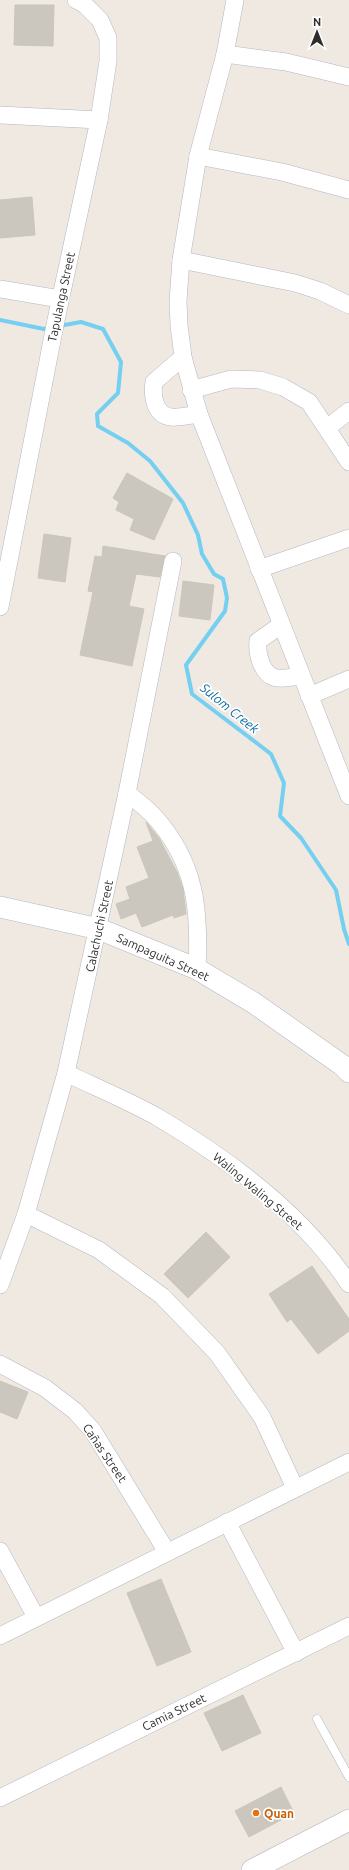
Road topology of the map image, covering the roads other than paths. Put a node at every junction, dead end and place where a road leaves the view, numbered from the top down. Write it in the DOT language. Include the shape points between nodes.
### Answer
graph roads {
  1 [pos="76,0"];
  2 [pos="235,0"];
  3 [pos="225,54"];
  4 [pos="349,77"];
  5 [pos="0,115"];
  6 [pos="99,120"];
  7 [pos="198,156"];
  8 [pos="349,190"];
  9 [pos="180,260"];
  10 [pos="0,289"];
  11 [pos="60,299"];
  12 [pos="349,305"];
  13 [pos="183,357"];
  14 [pos="192,390"];
  15 [pos="349,411"];
  16 [pos="199,414"];
  17 [pos="327,428"];
  18 [pos="349,462"];
  19 [pos="349,538"];
  20 [pos="173,561"];
  21 [pos="259,569"];
  22 [pos="0,604"];
  23 [pos="281,625"];
  24 [pos="301,676"];
  25 [pos="349,679"];
  26 [pos="309,696"];
  27 [pos="127,793"];
  28 [pos="349,796"];
  29 [pos="0,907"];
  30 [pos="99,929"];
  31 [pos="197,969"];
  32 [pos="349,1072"];
  33 [pos="66,1073"];
  34 [pos="26,1214"];
  35 [pos="349,1284"];
  36 [pos="0,1285"];
  37 [pos="0,1364"];
  38 [pos="349,1462"];
  39 [pos="295,1488"];
  40 [pos="227,1522"];
  41 [pos="0,1551"];
  42 [pos="167,1552"];
  43 [pos="36,1617"];
  44 [pos="349,1626"];
  45 [pos="0,1636"];
  46 [pos="296,1653"];
  47 [pos="317,1719"];
  48 [pos="349,1777"];
  49 [pos="0,1798"];
  50 [pos="349,1820"];
  51 [pos="252,1870"];
  1 -- 6 [label="street, Tapulanga Street" via="84,4 100,20 108,38 108,61"];
  2 -- 3 [label="street"];
  3 -- 4 [label="street" via="286,62"];
  3 -- 7 [label="street"];
  5 -- 6 [label="street"];
  6 -- 11 [label="street, Tapulanga Street"];
  7 -- 8 [label="street" via="282,172"];
  7 -- 9 [label="street"];
  9 -- 12 [label="street" via="295,283 320,291"];
  9 -- 13 [label="street" via="178,301"];
  10 -- 11 [label="street"];
  11 -- 22 [label="street, Tapulanga Street"];
  13 -- 14 [label="street"];
  13 -- 16 [label="street" via="154,382 152,395 158,410 170,417"];
  14 -- 16 [label="street"];
  14 -- 17 [label="street" via="231,379 260,380 283,387 309,402"];
  15 -- 17 [label="street"];
  16 -- 21 [label="street"];
  17 -- 18 [label="street"];
  19 -- 21 [label="street"];
  20 -- 27 [label="street, Calachuchi Street"];
  21 -- 23 [label="street"];
  23 -- 24 [label="street"];
  23 -- 24 [label="street" via="258,642 257,653 265,672 271,678"];
  24 -- 26 [label="street"];
  25 -- 26 [label="street"];
  26 -- 28 [label="street"];
  27 -- 30 [label="street, Calachuchi Street"];
  27 -- 31 [label="street" via="152,815 172,841 187,870 196,902"];
  29 -- 30 [label="street, Sampaguita Street"];
  30 -- 31 [label="street, Sampaguita Street"];
  30 -- 33 [label="street, Calachuchi Street"];
  31 -- 32 [label="street, Sampaguita Street" via="254,1003"];
  33 -- 34 [label="street, Calachuchi Street"];
  33 -- 35 [label="street, Waling Waling Street" via="158,1117 223,1158 295,1219 335,1263"];
  34 -- 36 [label="street, Calachuchi Street"];
  34 -- 39 [label="street" via="99,1250 162,1296 217,1353 262,1417"];
  37 -- 42 [label="street, Cañas Street" via="45,1388 75,1411 93,1431"];
  38 -- 39 [label="street"];
  39 -- 40 [label="street"];
  40 -- 42 [label="street"];
  40 -- 46 [label="street"];
  41 -- 43 [label="street"];
  42 -- 43 [label="street"];
  43 -- 45 [label="street"];
  44 -- 46 [label="street, Camia Street"];
  46 -- 49 [label="street, Camia Street"];
  47 -- 48 [label="lane"];
  50 -- 51 [label="street"];
}
